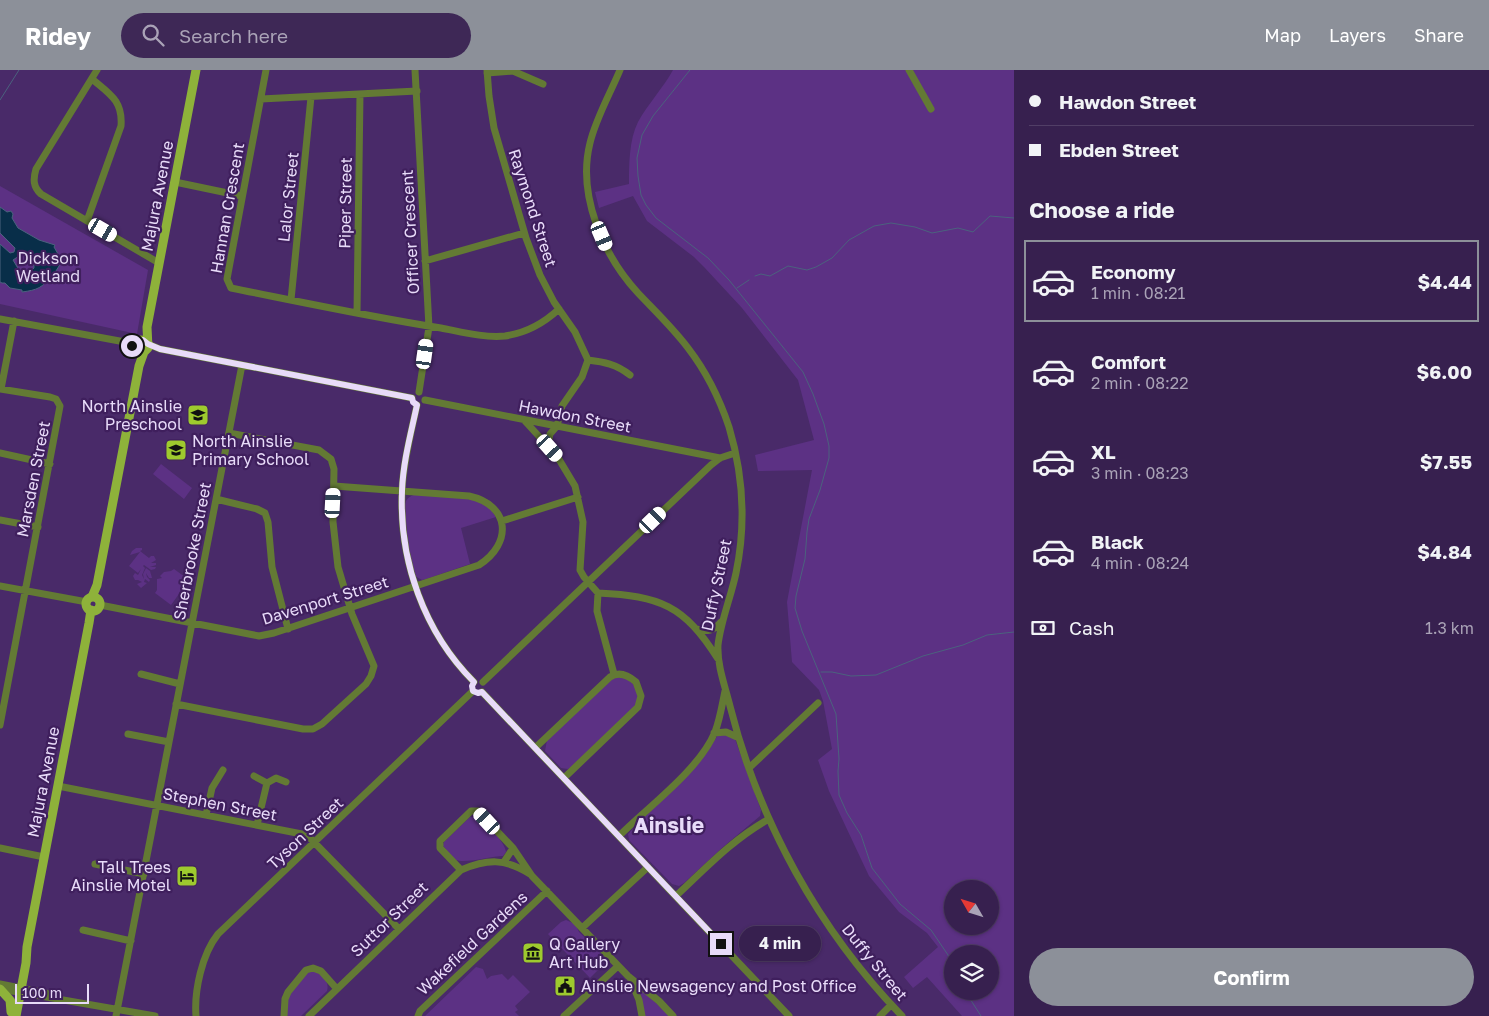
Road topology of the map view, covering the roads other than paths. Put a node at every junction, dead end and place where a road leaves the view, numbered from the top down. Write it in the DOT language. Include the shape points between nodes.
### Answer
graph roads {
  1 [pos="97,70"];
  2 [pos="196,70"];
  3 [pos="266,70"];
  4 [pos="416,70"];
  5 [pos="620,70"];
  6 [pos="909,70"];
  7 [pos="487,72"];
  8 [pos="92,79"];
  9 [pos="543,84"];
  10 [pos="417,91"];
  11 [pos="360,94"];
  12 [pos="312,97"];
  13 [pos="261,99"];
  14 [pos="931,109"];
  15 [pos="175,182"];
  16 [pos="242,196"];
  17 [pos="88,221"];
  18 [pos="524,233"];
  19 [pos="426,261"];
  20 [pos="159,263"];
  21 [pos="291,300"];
  22 [pos="559,309"];
  23 [pos="358,313"];
  24 [pos="0,318"];
  25 [pos="14,321"];
  26 [pos="429,327"];
  27 [pos="142,346"];
  28 [pos="588,360"];
  29 [pos="242,365"];
  30 [pos="630,375"];
  31 [pos="1,389"];
  32 [pos="419,392"];
  33 [pos="412,398"];
  34 [pos="425,400"];
  35 [pos="417,405"];
  36 [pos="524,420"];
  37 [pos="557,426"];
  38 [pos="229,433"];
  39 [pos="550,448"];
  40 [pos="0,453"];
  41 [pos="735,453"];
  42 [pos="699,454"];
  43 [pos="720,458"];
  44 [pos="50,464"];
  45 [pos="704,470"];
  46 [pos="334,486"];
  47 [pos="402,491"];
  48 [pos="578,497"];
  49 [pos="216,499"];
  50 [pos="0,520"];
  51 [pos="502,521"];
  52 [pos="38,527"];
  53 [pos="589,582"];
  54 [pos="0,586"];
  55 [pos="413,587"];
  56 [pos="26,591"];
  57 [pos="598,593"];
  58 [pos="94,604"];
  59 [pos="350,608"];
  60 [pos="722,622"];
  61 [pos="192,623"];
  62 [pos="696,628"];
  63 [pos="288,629"];
  64 [pos="718,660"];
  65 [pos="141,674"];
  66 [pos="614,674"];
  67 [pos="474,682"];
  68 [pos="483,682"];
  69 [pos="180,684"];
  70 [pos="725,688"];
  71 [pos="473,691"];
  72 [pos="482,692"];
  73 [pos="818,703"];
  74 [pos="176,704"];
  75 [pos="0,725"];
  76 [pos="714,733"];
  77 [pos="128,734"];
  78 [pos="738,738"];
  79 [pos="169,742"];
  80 [pos="535,748"];
  81 [pos="749,768"];
  82 [pos="223,770"];
  83 [pos="254,776"];
  84 [pos="564,778"];
  85 [pos="286,782"];
  86 [pos="268,783"];
  87 [pos="58,786"];
  88 [pos="157,806"];
  89 [pos="206,815"];
  90 [pos="769,819"];
  91 [pos="257,825"];
  92 [pos="618,836"];
  93 [pos="315,843"];
  94 [pos="0,848"];
  95 [pos="513,848"];
  96 [pos="44,857"];
  97 [pos="504,862"];
  98 [pos="95,864"];
  99 [pos="648,867"];
  100 [pos="461,870"];
  101 [pos="144,874"];
  102 [pos="532,876"];
  103 [pos="547,891"];
  104 [pos="676,896"];
  105 [pos="582,928"];
  106 [pos="399,929"];
  107 [pos="83,930"];
  108 [pos="131,941"];
  109 [pos="618,966"];
  110 [pos="628,976"];
  111 [pos="0,984"];
  112 [pos="0,989"];
  113 [pos="337,989"];
  114 [pos="18,990"];
  115 [pos="659,1001"];
  116 [pos="891,1005"];
  117 [pos="642,1012"];
  118 [pos="117,1013"];
  119 [pos="13,1015"];
  120 [pos="154,1016"];
  121 [pos="196,1016"];
  122 [pos="284,1016"];
  123 [pos="309,1016"];
  124 [pos="418,1016"];
  125 [pos="564,1016"];
  126 [pos="673,1016"];
  127 [pos="790,1016"];
  128 [pos="880,1016"];
  129 [pos="902,1016"];
  1 -- 8 [label="street"];
  2 -- 15 [label="main road, Majura Avenue"];
  3 -- 13 [label="street, Hannan Crescent"];
  4 -- 10 [label="street, Officer Crescent"];
  5 -- 41 [label="street, Duffy Street" via="595,128 587,158 587,180 597,226 624,275 689,349 710,383 725,416"];
  6 -- 14 [label="street"];
  7 -- 9 [label="street" via="513,71"];
  7 -- 18 [label="street, Raymond Street" via="494,128"];
  8 -- 17 [label="street" via="112,95 122,117"];
  8 -- 17 [label="street" via="36,169 33,180 41,194"];
  10 -- 11 [label="street"];
  10 -- 19 [label="street, Officer Crescent"];
  11 -- 12 [label="street"];
  11 -- 23 [label="street, Piper Street"];
  12 -- 13 [label="street"];
  12 -- 21 [label="street, Lalor Street"];
  13 -- 16 [label="street, Hannan Crescent"];
  15 -- 16 [label="street"];
  15 -- 20 [label="main road, Majura Avenue"];
  16 -- 21 [label="street, Hannan Crescent" via="227,279 231,288"];
  17 -- 20 [label="street"];
  18 -- 19 [label="street"];
  18 -- 22 [label="street, Raymond Street" via="540,275"];
  19 -- 26 [label="street, Officer Crescent"];
  20 -- 27 [label="main road, Majura Avenue"];
  21 -- 23 [label="street, Hannan Crescent"];
  22 -- 26 [label="street, Hannan Crescent" via="519,334 478,335"];
  22 -- 28 [label="street, Raymond Street" via="575,332"];
  23 -- 26 [label="street, Hannan Crescent"];
  24 -- 25 [label="street"];
  25 -- 27 [label="street"];
  25 -- 31 [label="street"];
  26 -- 32 [label="street, Officer Crescent"];
  27 -- 29 [label="street"];
  27 -- 58 [label="main road, Majura Avenue"];
  28 -- 30 [label="street" via="606,362"];
  28 -- 37 [label="street" via="582,377 562,406"];
  29 -- 33 [label="street"];
  29 -- 38 [label="street, Sherbrooke Street"];
  31 -- 44 [label="street, Marsden Street" via="50,397 60,406"];
  32 -- 33 [label="street"];
  32 -- 34 [label="street"];
  33 -- 35 [label="street"];
  34 -- 35 [label="street"];
  34 -- 36 [label="street, Hawdon Street"];
  35 -- 47 [label="street"];
  36 -- 37 [label="street, Hawdon Street"];
  36 -- 39 [label="street"];
  37 -- 39 [label="street" via="549,436"];
  37 -- 42 [label="street, Hawdon Street"];
  38 -- 46 [label="street" via="320,450 333,463"];
  38 -- 49 [label="street, Sherbrooke Street"];
  39 -- 48 [label="street" via="567,472"];
  40 -- 44 [label="street"];
  41 -- 43 [label="street"];
  41 -- 60 [label="street, Duffy Street" via="741,496 741,538 736,575"];
  42 -- 43 [label="street, Hawdon Street"];
  42 -- 45 [label="street" via="704,460"];
  43 -- 45 [label="street"];
  44 -- 52 [label="street, Marsden Street"];
  45 -- 53 [label="street"];
  46 -- 47 [label="street"];
  46 -- 59 [label="street" via="333,522 338,567"];
  47 -- 51 [label="street" via="480,498 491,505"];
  47 -- 55 [label="street" via="405,545"];
  48 -- 51 [label="street"];
  48 -- 53 [label="street" via="583,522 580,570"];
  49 -- 61 [label="street, Sherbrooke Street"];
  49 -- 63 [label="street" via="265,513 272,567"];
  50 -- 52 [label="street"];
  51 -- 55 [label="street, Davenport Street" via="502,535 488,559"];
  52 -- 56 [label="street, Marsden Street"];
  53 -- 57 [label="street"];
  53 -- 68 [label="street"];
  54 -- 56 [label="street, Davenport Street"];
  55 -- 59 [label="street, Davenport Street"];
  55 -- 67 [label="street" via="450,655"];
  56 -- 58 [label="street, Davenport Street"];
  56 -- 75 [label="street, Marsden Street"];
  57 -- 62 [label="street" via="650,598 675,610"];
  57 -- 66 [label="street" via="597,611"];
  58 -- 61 [label="street, Davenport Street"];
  58 -- 87 [label="main road, Majura Avenue"];
  59 -- 63 [label="street, Davenport Street"];
  59 -- 74 [label="street" via="374,666 371,676 366,684 313,729"];
  60 -- 62 [label="street" via="709,631"];
  60 -- 64 [label="street, Duffy Street"];
  61 -- 63 [label="street, Davenport Street" via="259,636"];
  61 -- 69 [label="street, Sherbrooke Street"];
  62 -- 64 [label="street"];
  64 -- 70 [label="street, Duffy Street"];
  65 -- 69 [label="street"];
  66 -- 80 [label="street"];
  66 -- 84 [label="street" via="628,676 636,682 641,692 640,703"];
  67 -- 68 [label="street"];
  67 -- 71 [label="street"];
  68 -- 72 [label="street"];
  69 -- 74 [label="street, Sherbrooke Street"];
  70 -- 76 [label="street"];
  70 -- 78 [label="street, Duffy Street"];
  71 -- 72 [label="street"];
  71 -- 93 [label="street, Tyson Street"];
  72 -- 80 [label="street"];
  73 -- 81 [label="street"];
  74 -- 79 [label="street, Sherbrooke Street"];
  76 -- 78 [label="street" via="726,732"];
  76 -- 92 [label="street" via="693,766"];
  77 -- 79 [label="street"];
  78 -- 81 [label="street, Duffy Street"];
  79 -- 88 [label="street, Sherbrooke Street"];
  80 -- 84 [label="street"];
  81 -- 90 [label="street, Duffy Street"];
  82 -- 89 [label="street" via="212,788"];
  83 -- 86 [label="street"];
  84 -- 92 [label="street"];
  85 -- 86 [label="street" via="276,778"];
  86 -- 91 [label="street"];
  87 -- 88 [label="street, Stephen Street"];
  87 -- 96 [label="main road, Majura Avenue"];
  88 -- 89 [label="street, Stephen Street"];
  88 -- 101 [label="street, Sherbrooke Street"];
  89 -- 91 [label="street, Stephen Street"];
  90 -- 104 [label="street" via="732,843"];
  90 -- 116 [label="street, Duffy Street" via="816,907"];
  91 -- 93 [label="street, Stephen Street" via="307,835"];
  92 -- 99 [label="street"];
  93 -- 106 [label="street, Stephen Street"];
  93 -- 121 [label="street, Tyson Street" via="210,944 200,975"];
  94 -- 96 [label="street"];
  95 -- 97 [label="street"];
  95 -- 100 [label="street" via="478,811 471,811 440,841 440,848"];
  95 -- 102 [label="street"];
  96 -- 114 [label="main road, Majura Avenue" via="26,964"];
  97 -- 100 [label="street, Suttor Street" via="491,861"];
  97 -- 102 [label="street, Suttor Street"];
  98 -- 101 [label="street"];
  99 -- 104 [label="street"];
  99 -- 105 [label="street"];
  100 -- 106 [label="street, Suttor Street"];
  101 -- 108 [label="street, Sherbrooke Street"];
  102 -- 103 [label="street"];
  103 -- 105 [label="street"];
  103 -- 124 [label="street, Wakefield Gardens"];
  104 -- 127 [label="street"];
  105 -- 109 [label="street"];
  106 -- 113 [label="street, Suttor Street"];
  107 -- 108 [label="street"];
  108 -- 118 [label="street, Sherbrooke Street"];
  109 -- 110 [label="street"];
  109 -- 125 [label="street"];
  110 -- 115 [label="street"];
  110 -- 117 [label="street" via="636,989"];
  111 -- 114 [label="street"];
  112 -- 114 [label="street"];
  112 -- 119 [label="main road" via="10,1000"];
  113 -- 122 [label="street" via="321,971 314,968 306,970 288,992"];
  113 -- 123 [label="street, Suttor Street"];
  114 -- 118 [label="street" via="47,993"];
  114 -- 119 [label="main road, Majura Avenue"];
  115 -- 117 [label="street" via="649,1002"];
  115 -- 126 [label="street"];
  116 -- 128 [label="street"];
  116 -- 129 [label="street, Duffy Street"];
  118 -- 120 [label="street"];
}
